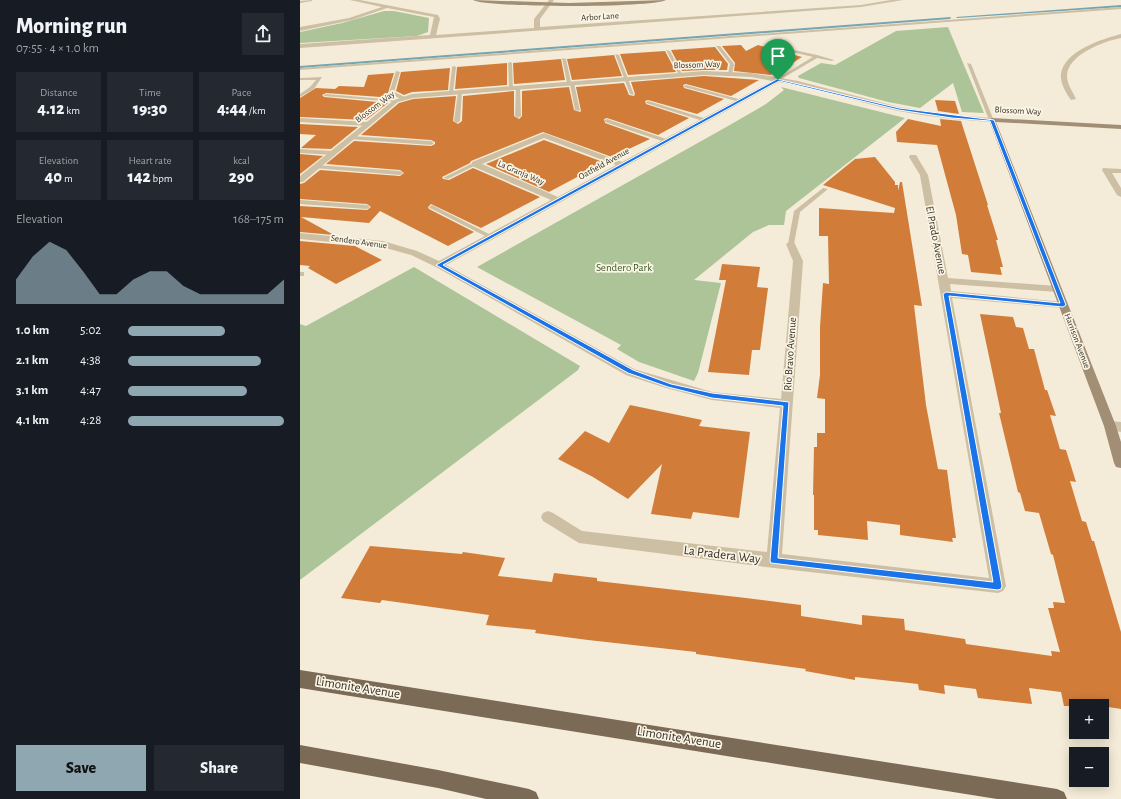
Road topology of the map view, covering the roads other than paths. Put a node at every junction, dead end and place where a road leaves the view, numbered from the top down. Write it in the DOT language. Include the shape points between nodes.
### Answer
graph roads {
  1 [pos="310,0"];
  2 [pos="352,0"];
  3 [pos="475,0"];
  4 [pos="552,0"];
  5 [pos="664,0"];
  6 [pos="901,0"];
  7 [pos="300,2"];
  8 [pos="548,5"];
  9 [pos="800,5"];
  10 [pos="386,7"];
  11 [pos="1121,8"];
  12 [pos="806,10"];
  13 [pos="300,29"];
  14 [pos="537,29"];
  15 [pos="434,36"];
  16 [pos="1121,36"];
  17 [pos="300,46"];
  18 [pos="772,46"];
  19 [pos="718,47"];
  20 [pos="668,51"];
  21 [pos="617,55"];
  22 [pos="817,56"];
  23 [pos="564,59"];
  24 [pos="832,60"];
  25 [pos="510,63"];
  26 [pos="969,64"];
  27 [pos="454,68"];
  28 [pos="300,69"];
  29 [pos="398,72"];
  30 [pos="730,74"];
  31 [pos="681,75"];
  32 [pos="626,79"];
  33 [pos="300,80"];
  34 [pos="778,80"];
  35 [pos="571,83"];
  36 [pos="686,86"];
  37 [pos="515,88"];
  38 [pos="460,92"];
  39 [pos="451,93"];
  40 [pos="632,94"];
  41 [pos="326,95"];
  42 [pos="300,96"];
  43 [pos="399,99"];
  44 [pos="1073,99"];
  45 [pos="740,101"];
  46 [pos="648,102"];
  47 [pos="578,110"];
  48 [pos="518,116"];
  49 [pos="300,120"];
  50 [pos="705,120"];
  51 [pos="992,120"];
  52 [pos="457,121"];
  53 [pos="607,121"];
  54 [pos="367,124"];
  55 [pos="1121,127"];
  56 [pos="351,138"];
  57 [pos="667,141"];
  58 [pos="432,143"];
  59 [pos="300,151"];
  60 [pos="333,153"];
  61 [pos="913,157"];
  62 [pos="475,164"];
  63 [pos="623,165"];
  64 [pos="316,167"];
  65 [pos="1121,171"];
  66 [pos="400,173"];
  67 [pos="446,178"];
  68 [pos="300,180"];
  69 [pos="825,189"];
  70 [pos="1121,195"];
  71 [pos="558,200"];
  72 [pos="300,202"];
  73 [pos="367,207"];
  74 [pos="432,207"];
  75 [pos="300,236"];
  76 [pos="491,237"];
  77 [pos="791,244"];
  78 [pos="439,265"];
  79 [pos="944,281"];
  80 [pos="1057,289"];
  81 [pos="946,294"];
  82 [pos="1063,305"];
  83 [pos="786,404"];
  84 [pos="1116,426"];
  85 [pos="1121,463"];
  86 [pos="548,517"];
  87 [pos="774,561"];
  88 [pos="998,586"];
  89 [pos="300,679"];
  90 [pos="300,754"];
  91 [pos="529,799"];
  92 [pos="1057,799"];
  1 -- 7 [label="street"];
  2 -- 10 [label="street"];
  3 -- 8 [label="street"];
  4 -- 8 [label="street"];
  5 -- 8 [label="street"];
  6 -- 12 [label="street, Arbor Lane"];
  8 -- 14 [label="street" via="537,19"];
  9 -- 12 [label="street"];
  10 -- 13 [label="street" via="343,21"];
  10 -- 15 [label="street" via="436,16"];
  11 -- 28 [label="lane"];
  12 -- 14 [label="street, Arbor Lane"];
  14 -- 15 [label="street, Arbor Lane"];
  15 -- 17 [label="street, Arbor Lane"];
  16 -- 44 [label="street" via="1091,46 1073,58 1064,70 1065,82"];
  18 -- 22 [label="lane"];
  19 -- 30 [label="lane" via="732,64"];
  20 -- 31 [label="lane"];
  21 -- 32 [label="lane"];
  22 -- 24 [label="lane"];
  22 -- 34 [label="lane"];
  23 -- 35 [label="lane"];
  25 -- 37 [label="lane"];
  26 -- 51 [label="lane, Harrison Avenue"];
  27 -- 39 [label="lane"];
  29 -- 43 [label="lane" via="391,93"];
  30 -- 31 [label="street, Blossom Way"];
  30 -- 34 [label="street, Blossom Way"];
  31 -- 32 [label="street, Blossom Way"];
  32 -- 35 [label="street, Blossom Way"];
  32 -- 40 [label="lane"];
  33 -- 42 [label="lane" via="320,78 312,88"];
  34 -- 45 [label="street, Oatfield Avenue"];
  34 -- 51 [label="street, Blossom Way" via="899,109"];
  35 -- 37 [label="street, Blossom Way"];
  35 -- 47 [label="lane"];
  36 -- 45 [label="lane"];
  37 -- 38 [label="street, Blossom Way"];
  37 -- 48 [label="lane"];
  38 -- 39 [label="street, Blossom Way"];
  38 -- 52 [label="lane"];
  39 -- 43 [label="street, Blossom Way"];
  41 -- 43 [label="lane"];
  43 -- 54 [label="street, Blossom Way"];
  45 -- 50 [label="street, Oatfield Avenue"];
  46 -- 50 [label="lane"];
  49 -- 54 [label="lane"];
  50 -- 57 [label="street, Oatfield Avenue"];
  51 -- 55 [label="street, Blossom Way"];
  51 -- 80 [label="street, Harrison Avenue"];
  53 -- 57 [label="lane"];
  54 -- 56 [label="street, Blossom Way"];
  56 -- 58 [label="lane"];
  56 -- 60 [label="street, Blossom Way"];
  57 -- 63 [label="street, Oatfield Avenue"];
  59 -- 60 [label="lane"];
  60 -- 64 [label="street, Blossom Way"];
  61 -- 79 [label="street, El Prado Avenue" via="924,175"];
  62 -- 63 [label="street" via="544,135"];
  62 -- 67 [label="lane"];
  62 -- 71 [label="street, La Granja Way"];
  63 -- 71 [label="street, Oatfield Avenue"];
  64 -- 66 [label="lane"];
  64 -- 68 [label="street, Blossom Way"];
  65 -- 70 [label="street" via="1106,170"];
  69 -- 77 [label="lane" via="796,211"];
  71 -- 76 [label="street, Oatfield Avenue"];
  72 -- 73 [label="lane"];
  74 -- 76 [label="lane"];
  75 -- 78 [label="street, Sendero Avenue" via="383,244 414,253"];
  76 -- 78 [label="street, Oatfield Avenue"];
  77 -- 83 [label="street, Rio Bravo Avenue" via="798,261"];
  78 -- 83 [label="street, Sendero Avenue" via="630,372 670,386 712,396"];
  79 -- 80 [label="street"];
  79 -- 81 [label="street, El Prado Avenue"];
  80 -- 82 [label="street, Harrison Avenue"];
  81 -- 82 [label="street"];
  81 -- 88 [label="street, El Prado Avenue"];
  82 -- 84 [label="street, Harrison Avenue"];
  83 -- 87 [label="street, Rio Bravo Avenue"];
  84 -- 85 [label="street, Harrison Avenue"];
  86 -- 87 [label="street, La Pradera Way" via="579,537"];
  87 -- 88 [label="street, La Pradera Way"];
  89 -- 92 [label="main road, Limonite Avenue"];
  90 -- 91 [label="main road" via="438,779"];
}
